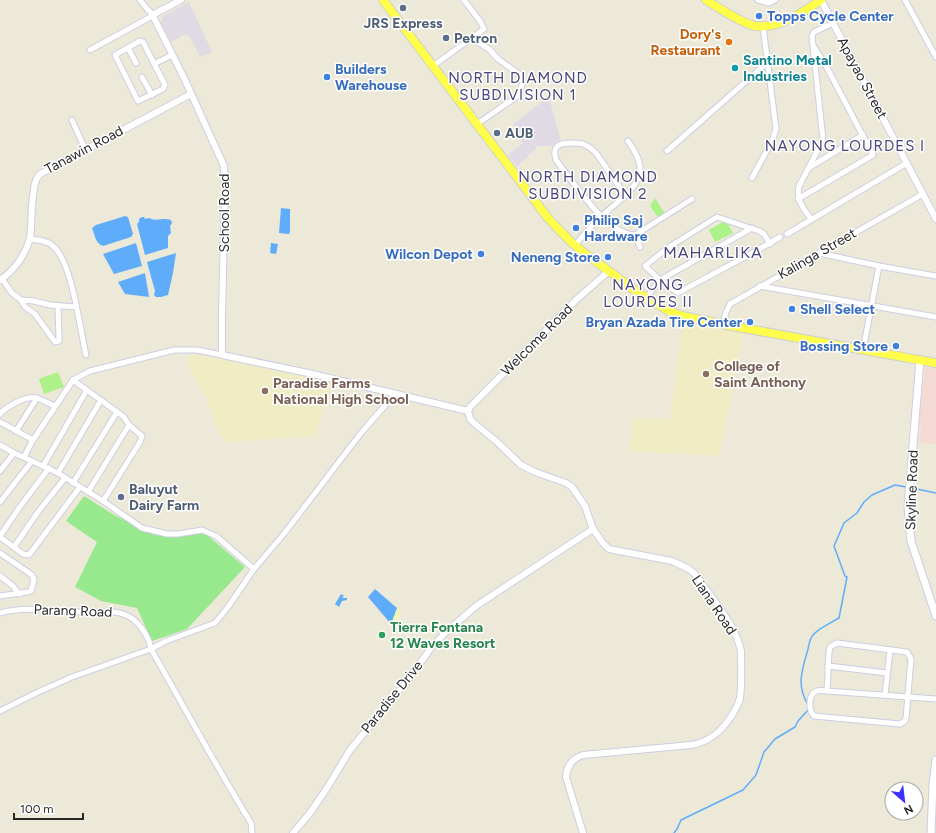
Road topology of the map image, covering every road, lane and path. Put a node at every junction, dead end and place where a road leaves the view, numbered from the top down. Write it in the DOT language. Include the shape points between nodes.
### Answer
graph roads {
  1 [pos="140,0"];
  2 [pos="181,0"];
  3 [pos="383,0"];
  4 [pos="464,0"];
  5 [pos="758,0"];
  6 [pos="775,0"];
  7 [pos="821,0"];
  8 [pos="905,0"];
  9 [pos="711,1"];
  10 [pos="154,15"];
  11 [pos="833,23"];
  12 [pos="763,26"];
  13 [pos="471,38"];
  14 [pos="814,46"];
  15 [pos="128,48"];
  16 [pos="90,50"];
  17 [pos="172,55"];
  18 [pos="936,57"];
  19 [pos="768,62"];
  20 [pos="136,63"];
  21 [pos="154,64"];
  22 [pos="433,66"];
  23 [pos="142,77"];
  24 [pos="191,94"];
  25 [pos="152,95"];
  26 [pos="72,120"];
  27 [pos="477,124"];
  28 [pos="863,136"];
  29 [pos="628,141"];
  30 [pos="85,149"];
  31 [pos="667,151"];
  32 [pos="907,163"];
  33 [pos="809,167"];
  34 [pos="752,178"];
  35 [pos="923,194"];
  36 [pos="625,195"];
  37 [pos="692,199"];
  38 [pos="798,199"];
  39 [pos="601,217"];
  40 [pos="936,219"];
  41 [pos="810,220"];
  42 [pos="752,228"];
  43 [pos="786,234"];
  44 [pos="635,235"];
  45 [pos="780,237"];
  46 [pos="30,238"];
  47 [pos="770,244"];
  48 [pos="574,245"];
  49 [pos="640,247"];
  50 [pos="819,253"];
  51 [pos="878,266"];
  52 [pos="609,271"];
  53 [pos="936,276"];
  54 [pos="1,280"];
  55 [pos="660,280"];
  56 [pos="760,286"];
  57 [pos="646,298"];
  58 [pos="21,300"];
  59 [pos="58,306"];
  60 [pos="872,306"];
  61 [pos="76,307"];
  62 [pos="936,317"];
  63 [pos="724,324"];
  64 [pos="863,350"];
  65 [pos="222,354"];
  66 [pos="86,355"];
  67 [pos="920,360"];
  68 [pos="936,363"];
  69 [pos="72,380"];
  70 [pos="87,390"];
  71 [pos="395,394"];
  72 [pos="37,398"];
  73 [pos="102,400"];
  74 [pos="55,406"];
  75 [pos="468,411"];
  76 [pos="117,412"];
  77 [pos="0,414"];
  78 [pos="0,422"];
  79 [pos="129,425"];
  80 [pos="16,431"];
  81 [pos="33,440"];
  82 [pos="0,445"];
  83 [pos="14,453"];
  84 [pos="24,457"];
  85 [pos="32,461"];
  86 [pos="43,466"];
  87 [pos="49,468"];
  88 [pos="0,472"];
  89 [pos="58,473"];
  90 [pos="65,478"];
  91 [pos="73,483"];
  92 [pos="80,487"];
  93 [pos="88,492"];
  94 [pos="103,501"];
  95 [pos="0,502"];
  96 [pos="593,529"];
  97 [pos="0,536"];
  98 [pos="14,547"];
  99 [pos="0,553"];
  100 [pos="254,569"];
  101 [pos="0,576"];
  102 [pos="19,594"];
  103 [pos="0,596"];
  104 [pos="0,613"];
  105 [pos="936,616"];
  106 [pos="151,649"];
  107 [pos="890,650"];
  108 [pos="828,666"];
  109 [pos="887,673"];
  110 [pos="827,692"];
  111 [pos="885,696"];
  112 [pos="907,697"];
  113 [pos="936,699"];
  114 [pos="0,711"];
  115 [pos="936,760"];
  116 [pos="935,786"];
  117 [pos="252,833"];
  118 [pos="293,833"];
  119 [pos="583,833"];
  120 [pos="931,833"];
  1 -- 10 [label="street"];
  2 -- 10 [label="street"];
  3 -- 22 [label="main road"];
  4 -- 13 [label="street" via="484,29"];
  5 -- 6 [label="street"];
  7 -- 11 [label="street, Apayao Street"];
  7 -- 12 [label="main road" via="800,14 779,23"];
  8 -- 18 [label="street"];
  9 -- 12 [label="main road" via="746,23"];
  10 -- 16 [label="street"];
  10 -- 17 [label="street, School Road" via="154,20"];
  11 -- 14 [label="street" via="814,32"];
  11 -- 32 [label="street, Apayao Street"];
  12 -- 19 [label="street"];
  13 -- 22 [label="street"];
  13 -- 27 [label="street" via="489,48 498,59 519,74 523,81 519,95"];
  14 -- 28 [label="street"];
  14 -- 33 [label="street" via="823,140"];
  15 -- 20 [label="street"];
  15 -- 21 [label="street" via="142,41"];
  15 -- 25 [label="street" via="114,55 136,100 140,101"];
  17 -- 21 [label="street"];
  17 -- 24 [label="street, School Road"];
  19 -- 31 [label="street"];
  19 -- 34 [label="street" via="776,129"];
  21 -- 25 [label="street" via="165,85"];
  22 -- 27 [label="main road"];
  23 -- 25 [label="street"];
  24 -- 30 [label="street, Tanawin Road"];
  24 -- 65 [label="street, School Road" via="225,172"];
  26 -- 30 [label="street"];
  27 -- 48 [label="main road" via="548,218"];
  28 -- 33 [label="street"];
  28 -- 38 [label="street" via="874,155"];
  29 -- 36 [label="street" via="638,160 640,171 636,182"];
  30 -- 46 [label="street, Tanawin Road" via="40,174 36,179"];
  32 -- 35 [label="street, Apayao Street"];
  32 -- 41 [label="street"];
  33 -- 38 [label="street" via="799,186"];
  35 -- 40 [label="street, Apayao Street"];
  35 -- 50 [label="street, Kalinga Street"];
  36 -- 39 [label="street"];
  36 -- 39 [label="street" via="589,147 581,143 564,143 558,146 554,155 556,160"];
  37 -- 44 [label="street"];
  38 -- 41 [label="street"];
  39 -- 44 [label="street" via="623,232"];
  39 -- 48 [label="street"];
  41 -- 43 [label="street"];
  42 -- 47 [label="street" via="764,234"];
  42 -- 55 [label="street"];
  42 -- 55 [label="street" via="715,218 669,247 645,266"];
  44 -- 49 [label="street"];
  45 -- 47 [label="street"];
  46 -- 54 [label="street, Tanawin Road" via="22,257"];
  46 -- 61 [label="street" via="54,246 70,276"];
  47 -- 55 [label="street" via="678,293"];
  48 -- 52 [label="main road"];
  50 -- 51 [label="street"];
  50 -- 56 [label="street, Kalinga Street"];
  51 -- 53 [label="street"];
  51 -- 60 [label="street"];
  52 -- 57 [label="main road"];
  52 -- 75 [label="street, Welcome Road"];
  54 -- 58 [label="street"];
  55 -- 57 [label="street"];
  56 -- 60 [label="street"];
  56 -- 63 [label="street, Kalinga Street" via="730,304"];
  57 -- 63 [label="main road" via="682,316"];
  58 -- 59 [label="street"];
  58 -- 59 [label="street" via="25,307 35,314 55,342 59,341"];
  59 -- 61 [label="street"];
  60 -- 62 [label="street"];
  60 -- 64 [label="street"];
  61 -- 66 [label="street"];
  63 -- 64 [label="main road"];
  64 -- 67 [label="main road"];
  65 -- 69 [label="street" via="174,350 90,371"];
  65 -- 71 [label="street"];
  67 -- 68 [label="main road"];
  67 -- 105 [label="main road, Skyline Road" via="908,507 910,541"];
  69 -- 70 [label="street"];
  69 -- 74 [label="street"];
  70 -- 73 [label="street"];
  70 -- 86 [label="street"];
  71 -- 75 [label="street"];
  71 -- 100 [label="street" via="361,433"];
  72 -- 74 [label="street"];
  72 -- 77 [label="street" via="25,399 9,406"];
  72 -- 80 [label="street"];
  73 -- 76 [label="street"];
  73 -- 89 [label="street"];
  74 -- 81 [label="street"];
  75 -- 96 [label="street, Liana Road" via="470,419 521,465 572,487 585,506"];
  76 -- 79 [label="street"];
  76 -- 91 [label="street"];
  78 -- 80 [label="street"];
  79 -- 93 [label="street"];
  79 -- 94 [label="street" via="142,436 140,442"];
  80 -- 81 [label="street"];
  81 -- 84 [label="street"];
  82 -- 83 [label="street"];
  83 -- 84 [label="street"];
  83 -- 88 [label="street"];
  84 -- 85 [label="street"];
  85 -- 86 [label="street"];
  85 -- 95 [label="street"];
  86 -- 87 [label="street"];
  87 -- 89 [label="street"];
  87 -- 97 [label="street"];
  89 -- 90 [label="street"];
  90 -- 91 [label="street"];
  90 -- 98 [label="street"];
  91 -- 92 [label="street"];
  92 -- 93 [label="street"];
  92 -- 98 [label="street" via="29,555"];
  93 -- 94 [label="street"];
  94 -- 100 [label="street" via="142,528 167,534 202,530 216,536"];
  96 -- 118 [label="street, Paradise Drive" via="476,606 445,633 350,750 310,813"];
  96 -- 119 [label="street, Liana Road" via="609,549 672,561 696,575 728,621 740,645 740,698 725,726 714,736 700,743 583,755 573,761 566,777"];
  97 -- 98 [label="street"];
  99 -- 102 [label="street" via="34,577 31,591"];
  100 -- 106 [label="street" via="215,623"];
  101 -- 102 [label="street"];
  102 -- 103 [label="street"];
  104 -- 106 [label="street, Parang Road" via="34,609 120,613 138,625 150,642"];
  106 -- 114 [label="street" via="72,677"];
  106 -- 117 [label="street, Parang Road" via="251,823"];
  107 -- 108 [label="street" via="837,643 830,647"];
  107 -- 109 [label="street"];
  107 -- 112 [label="street" via="907,652 911,659"];
  108 -- 109 [label="street"];
  108 -- 110 [label="street"];
  109 -- 111 [label="street"];
  110 -- 111 [label="street"];
  110 -- 112 [label="street" via="817,691 813,694 810,710 814,716 900,724 906,718"];
  111 -- 112 [label="street"];
  112 -- 113 [label="street"];
  115 -- 116 [label="main road"];
  116 -- 120 [label="main road"];
}
